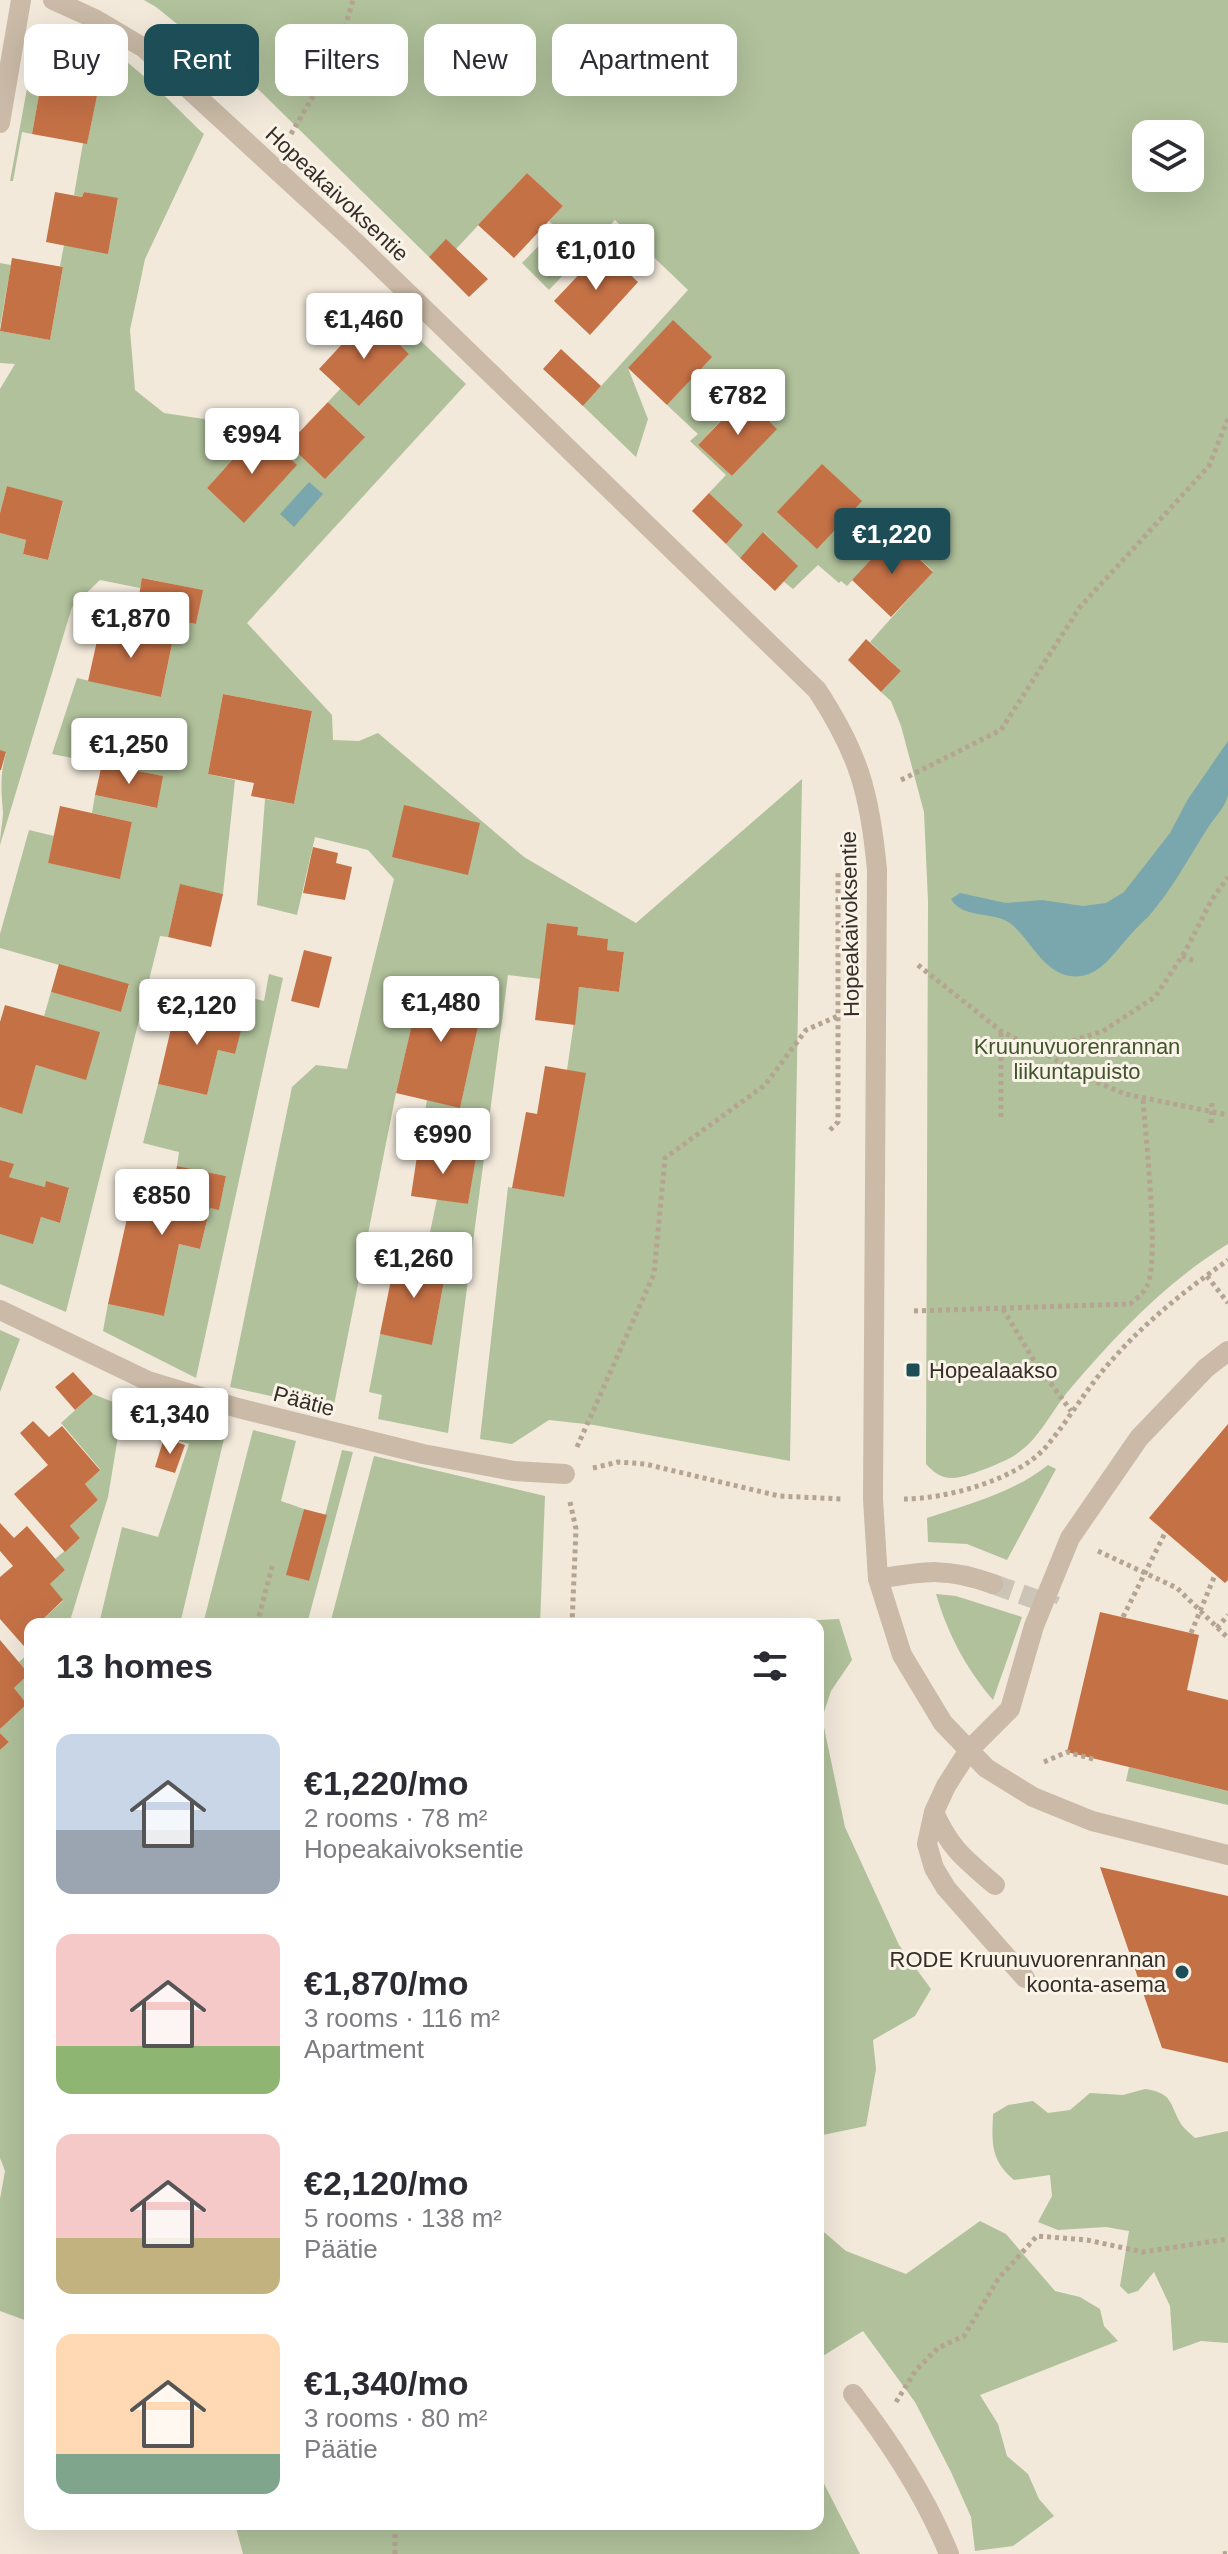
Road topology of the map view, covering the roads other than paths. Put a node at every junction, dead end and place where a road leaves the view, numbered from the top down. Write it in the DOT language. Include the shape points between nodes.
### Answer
graph roads {
  1 [pos="21,0"];
  2 [pos="53,0"];
  3 [pos="0,123"];
  4 [pos="0,1310"];
  5 [pos="1228,1351"];
  6 [pos="565,1474"];
  7 [pos="878,1579"];
  8 [pos="993,1584"];
  9 [pos="969,1750"];
  10 [pos="934,1812"];
  11 [pos="1228,1855"];
  12 [pos="995,1885"];
  13 [pos="1025,1978"];
  14 [pos="853,2394"];
  15 [pos="949,2554"];
  1 -- 3 [label="street"];
  2 -- 7 [label="street, Hopeakaivoksentie" via="144,48 168,69 354,241 817,690 838,722 866,788 877,870 873,1499"];
  4 -- 6 [label="street, Päätie" via="148,1381 238,1408 423,1454 514,1471"];
  5 -- 9 [label="street" via="1139,1438 1070,1538 1034,1626 1010,1709"];
  7 -- 8 [label="street" via="941,1570"];
  7 -- 9 [label="street, Hopeakaivoksentie" via="902,1655 943,1723"];
  9 -- 10 [label="street"];
  9 -- 11 [label="street, Hopeakaivoksentie" via="986,1768 1033,1797 1092,1821"];
  10 -- 12 [label="street" via="945,1837"];
  10 -- 13 [label="street" via="927,1844 934,1868"];
  14 -- 15 [label="street" via="934,2518"];
}
